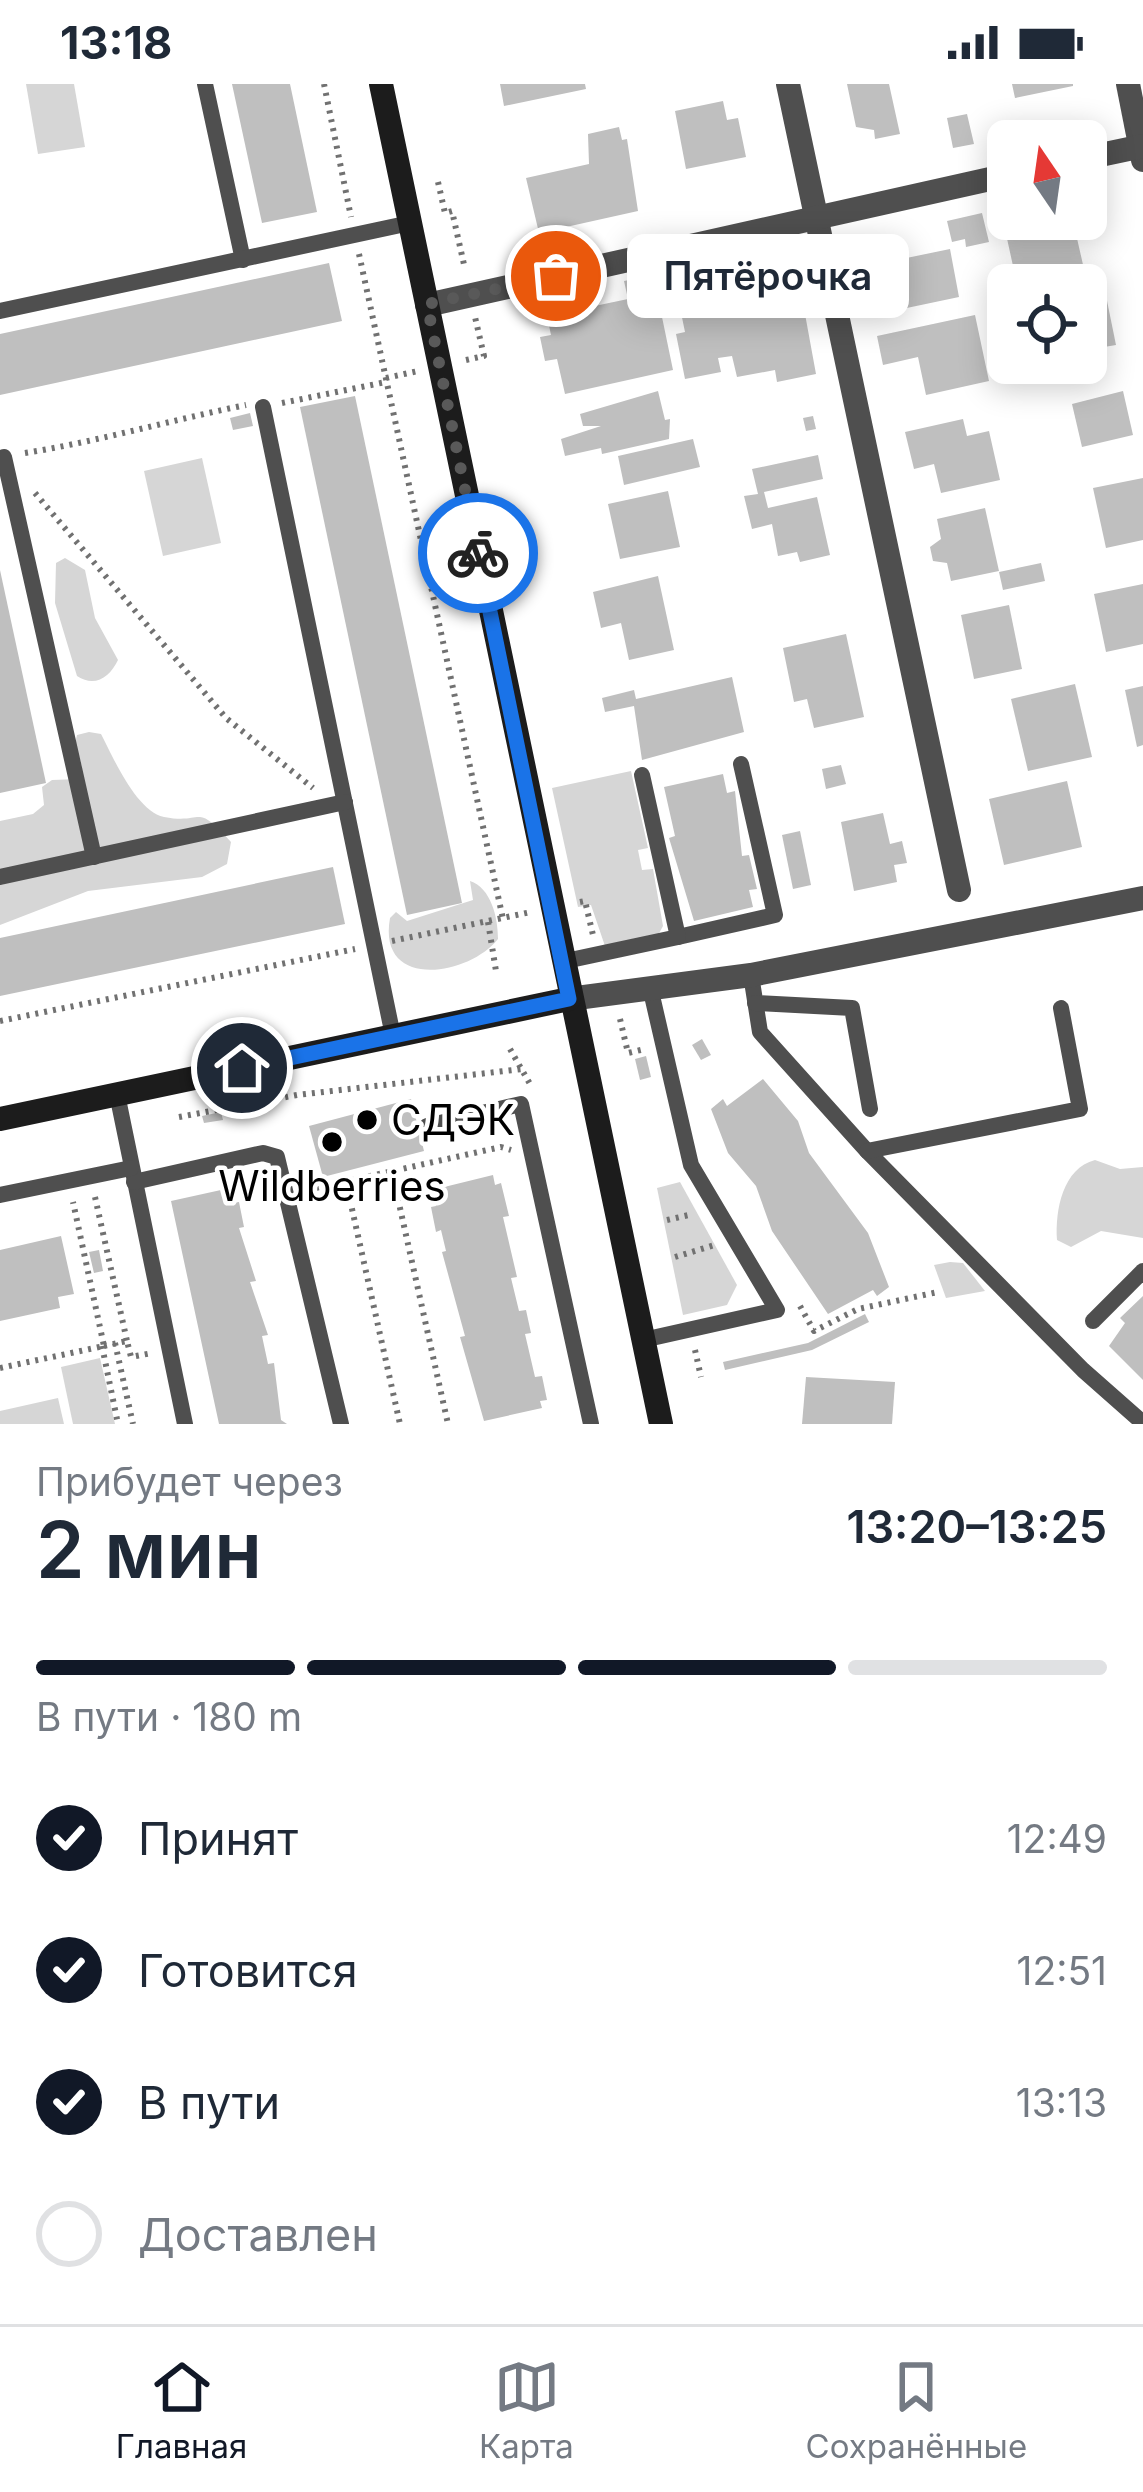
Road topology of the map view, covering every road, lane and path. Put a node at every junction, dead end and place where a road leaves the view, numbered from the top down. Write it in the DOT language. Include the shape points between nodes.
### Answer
graph roads {
  1 [pos="206,84"];
  2 [pos="324,84"];
  3 [pos="381,84"];
  4 [pos="788,84"];
  5 [pos="1128,84"];
  6 [pos="1142,151"];
  7 [pos="1107,155"];
  8 [pos="987,181"];
  9 [pos="814,218"];
  10 [pos="410,223"];
  11 [pos="355,236"];
  12 [pos="243,260"];
  13 [pos="427,304"];
  14 [pos="0,311"];
  15 [pos="387,382"];
  16 [pos="263,407"];
  17 [pos="4,457"];
  18 [pos="33,491"];
  19 [pos="741,764"];
  20 [pos="642,775"];
  21 [pos="340,804"];
  22 [pos="94,857"];
  23 [pos="0,877"];
  24 [pos="959,890"];
  25 [pos="1143,898"];
  26 [pos="488,922"];
  27 [pos="677,937"];
  28 [pos="374,945"];
  29 [pos="561,962"];
  30 [pos="496,971"];
  31 [pos="751,975"];
  32 [pos="650,987"];
  33 [pos="614,992"];
  34 [pos="569,999"];
  35 [pos="755,1003"];
  36 [pos="1060,1008"];
  37 [pos="0,1021"];
  38 [pos="393,1036"];
  39 [pos="510,1049"];
  40 [pos="653,1062"];
  41 [pos="117,1094"];
  42 [pos="870,1109"];
  43 [pos="179,1117"];
  44 [pos="0,1119"];
  45 [pos="427,1126"];
  46 [pos="866,1151"];
  47 [pos="523,1162"];
  48 [pos="392,1172"];
  49 [pos="132,1175"];
  50 [pos="0,1195"];
  51 [pos="694,1199"];
  52 [pos="667,1220"];
  53 [pos="712,1228"];
  54 [pos="721,1244"];
  55 [pos="674,1257"];
  56 [pos="730,1259"];
  57 [pos="1143,1271"];
  58 [pos="938,1292"];
  59 [pos="792,1293"];
  60 [pos="1093,1321"];
  61 [pos="691,1330"];
  62 [pos="643,1340"];
  63 [pos="127,1341"];
  64 [pos="115,1343"];
  65 [pos="103,1346"];
  66 [pos="169,1349"];
  67 [pos="0,1368"];
  68 [pos="701,1377"];
  69 [pos="128,1400"];
  70 [pos="114,1403"];
  71 [pos="1143,1423"];
  72 [pos="118,1424"];
  73 [pos="133,1424"];
  74 [pos="185,1424"];
  75 [pos="341,1424"];
  76 [pos="400,1424"];
  77 [pos="448,1424"];
  78 [pos="591,1424"];
  79 [pos="661,1424"];
  1 -- 12 [label="lane"];
  2 -- 11 [label="path"];
  3 -- 10 [label="street"];
  4 -- 9 [label="street"];
  5 -- 6 [label="street"];
  6 -- 7 [label="street"];
  8 -- 9 [label="street"];
  9 -- 13 [label="street"];
  9 -- 24 [label="street"];
  10 -- 11 [label="lane"];
  10 -- 13 [label="street"];
  11 -- 12 [label="lane"];
  11 -- 15 [label="path"];
  12 -- 14 [label="lane"];
  13 -- 29 [label="street"];
  15 -- 16 [label="path"];
  15 -- 26 [label="path" via="502,919"];
  16 -- 17 [label="path"];
  16 -- 21 [label="lane"];
  17 -- 22 [label="lane"];
  18 -- 21 [label="path" via="226,718"];
  19 -- 27 [label="lane" via="775,916"];
  20 -- 27 [label="lane"];
  21 -- 22 [label="lane"];
  21 -- 28 [label="lane"];
  22 -- 23 [label="lane"];
  25 -- 31 [label="street"];
  26 -- 28 [label="path"];
  26 -- 30 [label="path"];
  27 -- 29 [label="lane"];
  28 -- 37 [label="path"];
  28 -- 38 [label="lane"];
  29 -- 34 [label="street"];
  31 -- 32 [label="street"];
  31 -- 35 [label="lane"];
  32 -- 33 [label="street"];
  32 -- 61 [label="lane" via="691,1165 777,1310"];
  33 -- 34 [label="street"];
  33 -- 40 [label="path" via="628,1053 650,1048"];
  34 -- 38 [label="street"];
  34 -- 62 [label="street"];
  35 -- 42 [label="lane" via="852,1009"];
  35 -- 46 [label="lane" via="760,1032"];
  36 -- 46 [label="lane" via="1080,1109"];
  38 -- 41 [label="street"];
  39 -- 43 [label="path" via="522,1070"];
  41 -- 44 [label="street"];
  41 -- 49 [label="lane"];
  45 -- 78 [label="lane" via="521,1104"];
  46 -- 71 [label="lane"];
  47 -- 48 [label="path" via="501,1147"];
  48 -- 76 [label="path" via="346,1182"];
  48 -- 77 [label="path"];
  49 -- 50 [label="lane"];
  49 -- 66 [label="lane"];
  49 -- 75 [label="lane" via="277,1156"];
  51 -- 52 [label="path" via="702,1212"];
  53 -- 54 [label="path"];
  54 -- 55 [label="path"];
  54 -- 56 [label="path"];
  57 -- 60 [label="lane"];
  58 -- 59 [label="path" via="858,1309 814,1331"];
  61 -- 62 [label="lane"];
  61 -- 68 [label="path"];
  62 -- 79 [label="street"];
  63 -- 64 [label="path"];
  63 -- 65 [label="path" via="95,1194 72,1199"];
  63 -- 66 [label="path" via="131,1357"];
  64 -- 65 [label="path"];
  64 -- 69 [label="path"];
  65 -- 67 [label="path"];
  65 -- 70 [label="path"];
  66 -- 74 [label="lane"];
  69 -- 70 [label="path"];
  69 -- 73 [label="path"];
  70 -- 72 [label="path"];
}
